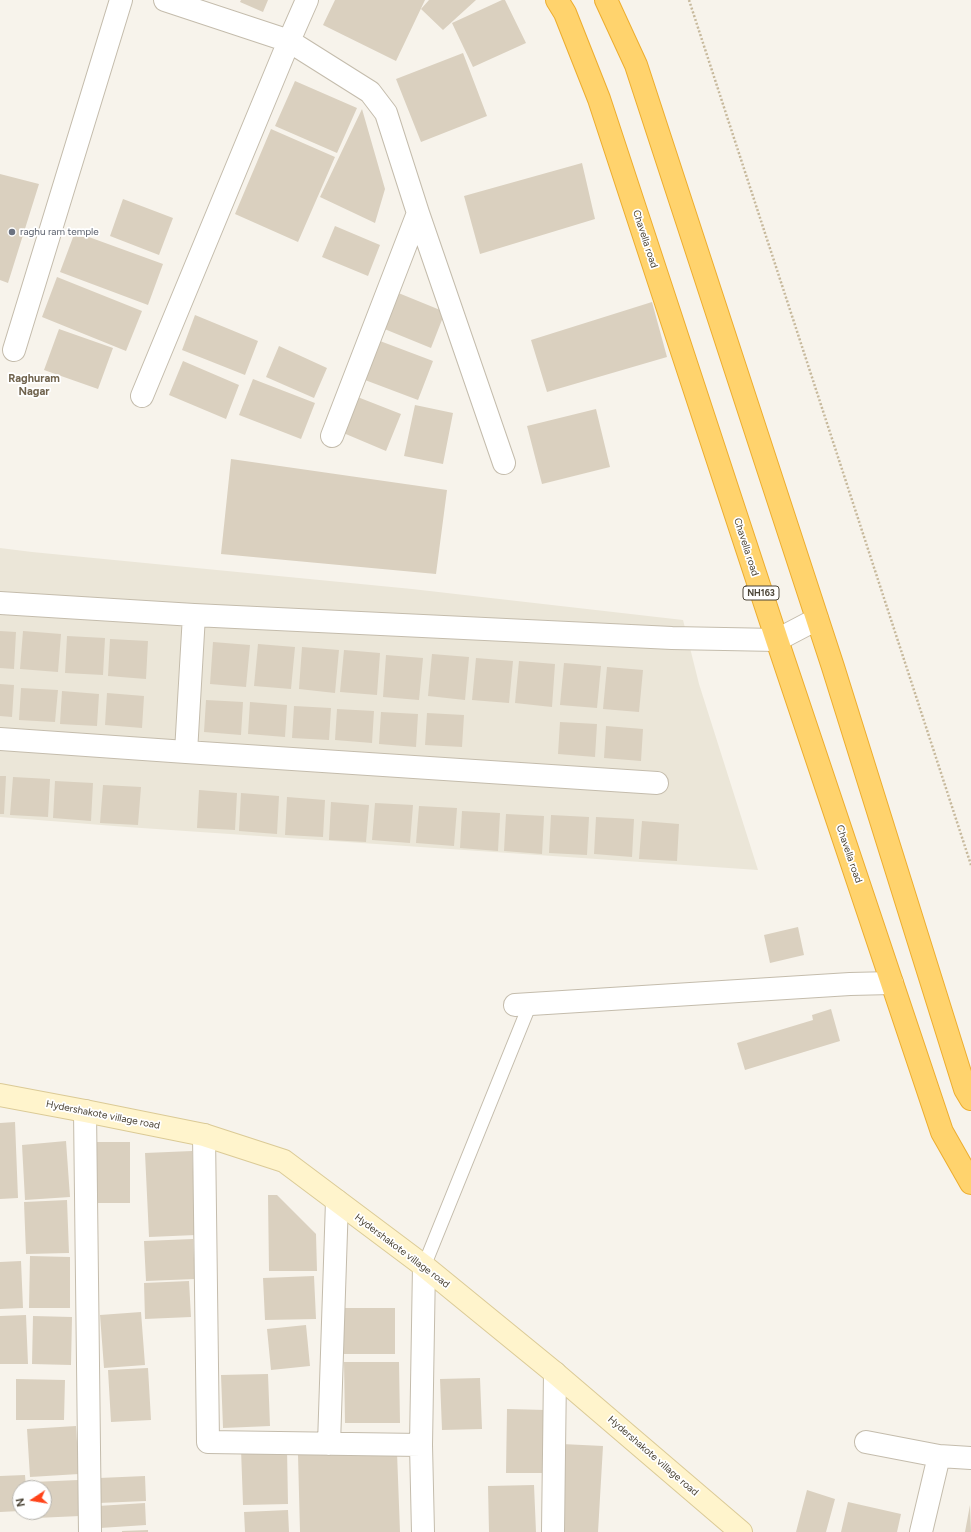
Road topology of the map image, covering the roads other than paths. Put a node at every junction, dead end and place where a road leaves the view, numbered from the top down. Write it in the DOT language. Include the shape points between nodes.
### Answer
graph roads {
  1 [pos="121,0"];
  2 [pos="165,0"];
  3 [pos="307,0"];
  4 [pos="557,0"];
  5 [pos="606,0"];
  6 [pos="289,41"];
  7 [pos="418,213"];
  8 [pos="14,350"];
  9 [pos="142,396"];
  10 [pos="332,436"];
  11 [pos="504,463"];
  12 [pos="0,603"];
  13 [pos="194,615"];
  14 [pos="817,619"];
  15 [pos="777,640"];
  16 [pos="0,739"];
  17 [pos="186,752"];
  18 [pos="657,783"];
  19 [pos="892,983"];
  20 [pos="523,1004"];
  21 [pos="0,1095"];
  22 [pos="971,1099"];
  23 [pos="85,1111"];
  24 [pos="204,1135"];
  25 [pos="971,1183"];
  26 [pos="337,1201"];
  27 [pos="424,1266"];
  28 [pos="555,1372"];
  29 [pos="866,1442"];
  30 [pos="329,1444"];
  31 [pos="421,1445"];
  32 [pos="939,1456"];
  33 [pos="971,1458"];
  34 [pos="90,1532"];
  35 [pos="423,1532"];
  36 [pos="553,1532"];
  37 [pos="741,1532"];
  38 [pos="921,1532"];
  1 -- 8 [label="street"];
  2 -- 6 [label="street"];
  3 -- 6 [label="street"];
  4 -- 15 [label="highway, Chavella road / NH163" via="599,98"];
  5 -- 14 [label="highway" via="636,65"];
  6 -- 7 [label="street" via="370,92 386,113"];
  6 -- 9 [label="street"];
  7 -- 10 [label="street"];
  7 -- 11 [label="street"];
  12 -- 13 [label="street"];
  13 -- 15 [label="street" via="672,638"];
  13 -- 17 [label="street"];
  14 -- 15 [label="street"];
  14 -- 22 [label="highway"];
  15 -- 19 [label="highway, Chavella road / NH163"];
  16 -- 17 [label="street"];
  17 -- 18 [label="street"];
  19 -- 20 [label="street"];
  19 -- 25 [label="highway, Chavella road / NH163" via="942,1132"];
  20 -- 27 [label="lane"];
  21 -- 23 [label="street, Hydershakote village road"];
  23 -- 24 [label="street, Hydershakote village road"];
  23 -- 34 [label="street"];
  24 -- 26 [label="street, Hydershakote village road" via="284,1161"];
  24 -- 30 [label="street" via="208,1442"];
  26 -- 27 [label="street, Hydershakote village road"];
  26 -- 30 [label="street"];
  27 -- 28 [label="street, Hydershakote village road"];
  27 -- 31 [label="street"];
  28 -- 36 [label="street"];
  28 -- 37 [label="street, Hydershakote village road"];
  29 -- 32 [label="street"];
  30 -- 31 [label="street"];
  31 -- 35 [label="street"];
  32 -- 33 [label="street"];
  32 -- 38 [label="street"];
}
